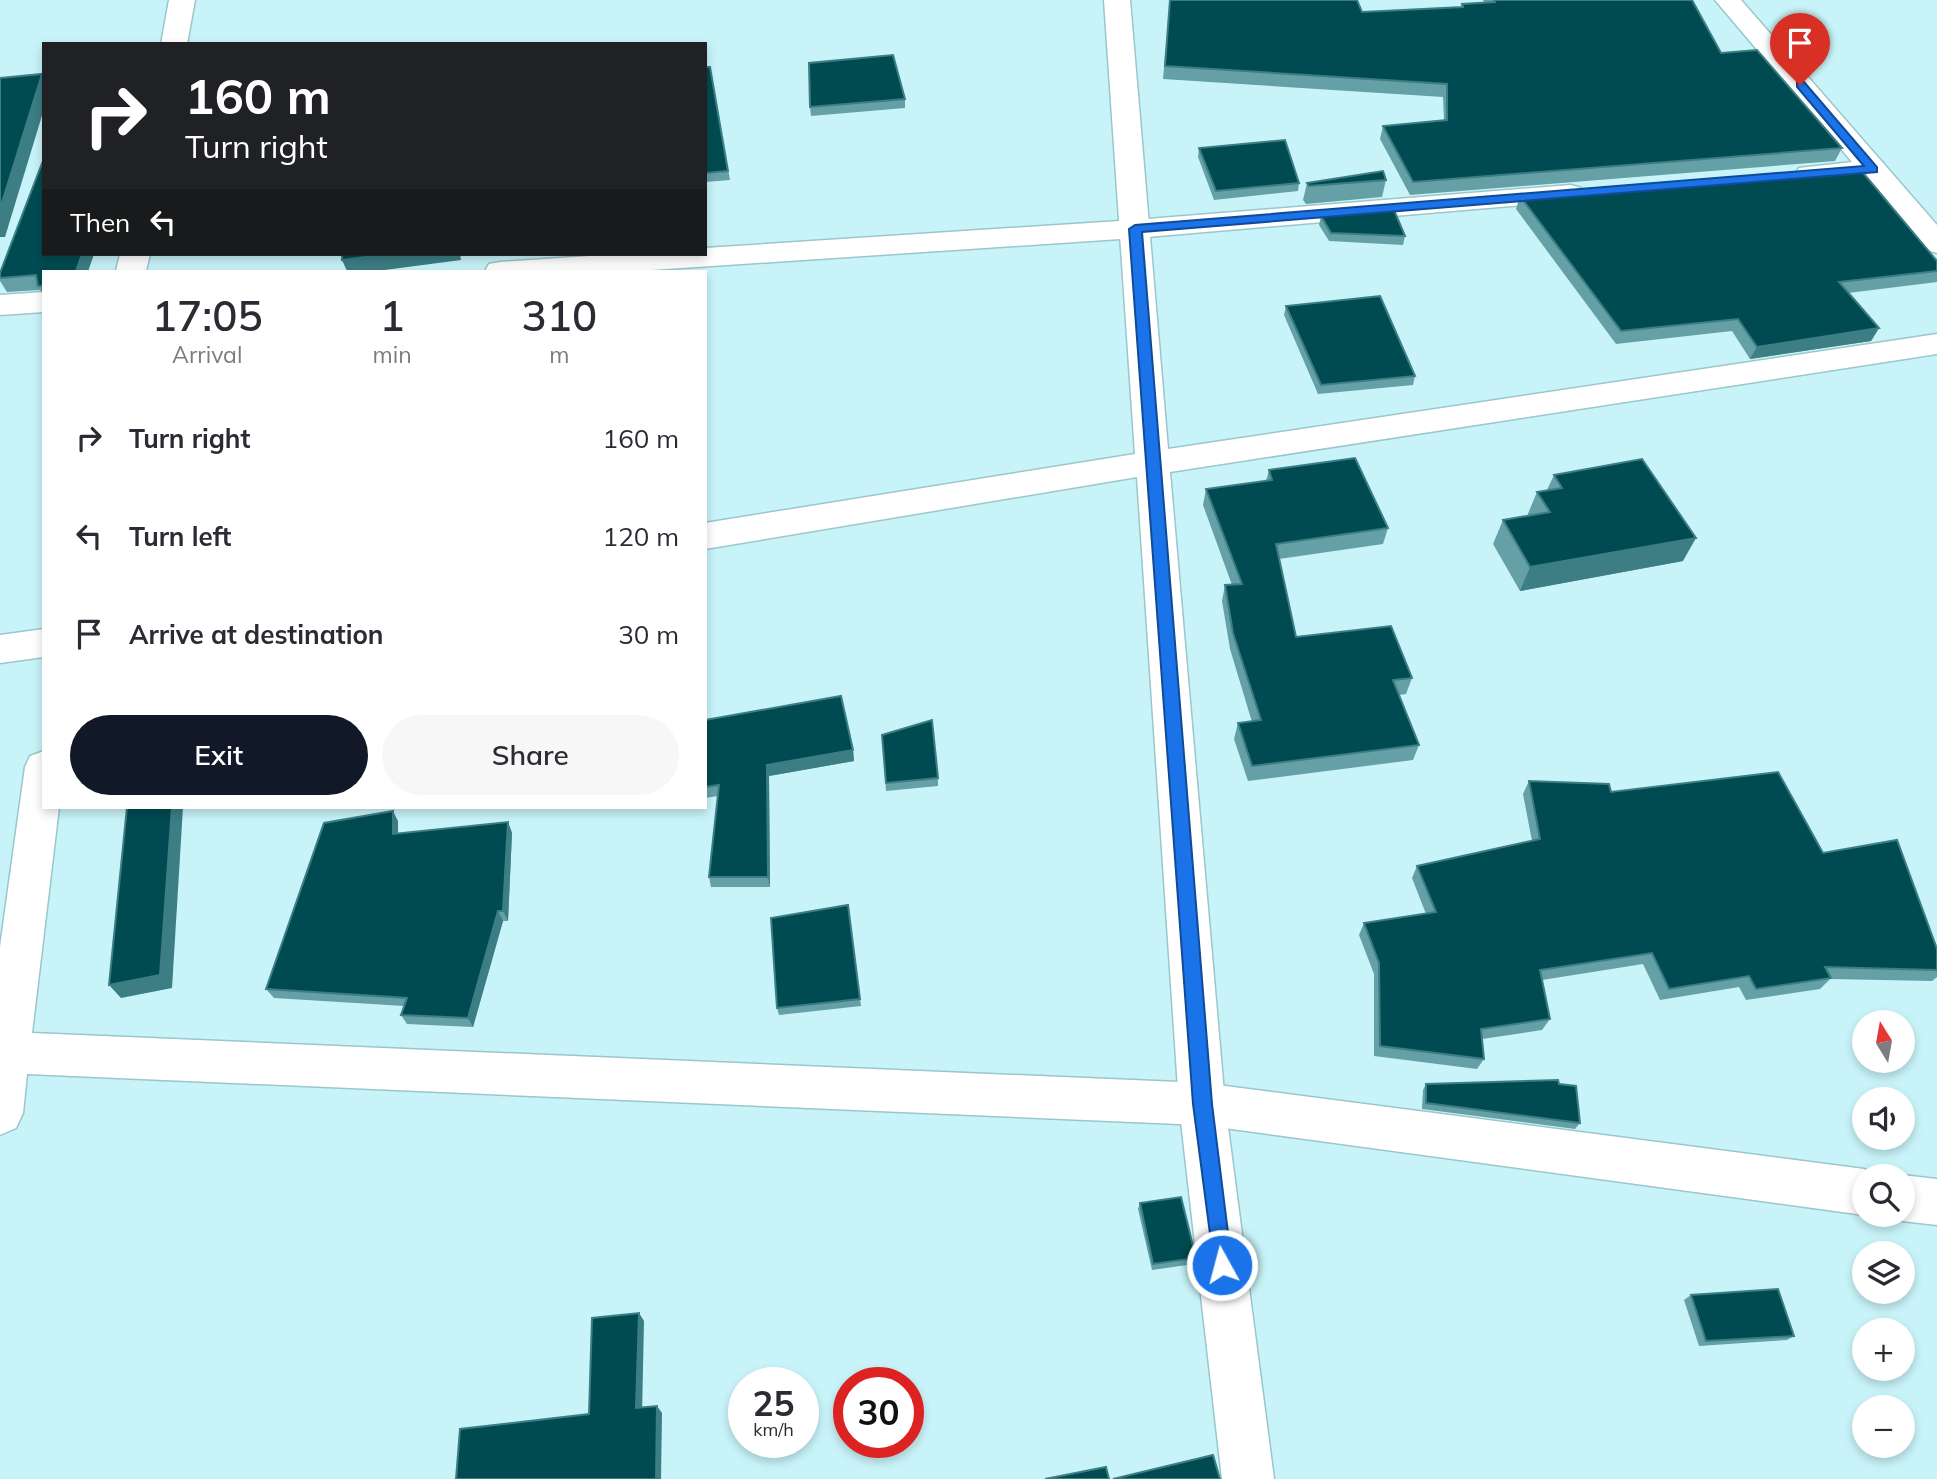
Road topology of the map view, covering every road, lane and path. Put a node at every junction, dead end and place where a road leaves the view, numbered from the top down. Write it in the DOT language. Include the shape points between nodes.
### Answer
graph roads {
  1 [pos="183,0"];
  2 [pos="1117,0"];
  3 [pos="1728,0"];
  4 [pos="174,42"];
  5 [pos="1873,169"];
  6 [pos="1775,177"];
  7 [pos="1595,192"];
  8 [pos="1135,229"];
  9 [pos="1937,244"];
  10 [pos="515,270"];
  11 [pos="42,302"];
  12 [pos="0,305"];
  13 [pos="1937,344"];
  14 [pos="1153,463"];
  15 [pos="707,536"];
  16 [pos="42,643"];
  17 [pos="0,649"];
  18 [pos="42,781"];
  19 [pos="4,1055"];
  20 [pos="1202,1104"];
  21 [pos="0,1113"];
  22 [pos="1852,1190"];
  23 [pos="1915,1199"];
  24 [pos="1937,1202"];
  25 [pos="1248,1479"];
  1 -- 4 [label="street"];
  2 -- 8 [label="street"];
  3 -- 5 [label="street"];
  5 -- 6 [label="street"];
  5 -- 9 [label="street"];
  7 -- 8 [label="street"];
  8 -- 10 [label="street"];
  8 -- 14 [label="street"];
  11 -- 12 [label="street"];
  13 -- 14 [label="street"];
  14 -- 15 [label="street"];
  14 -- 20 [label="street"];
  16 -- 17 [label="street"];
  18 -- 19 [label="street"];
  19 -- 20 [label="street"];
  19 -- 21 [label="street"];
  20 -- 22 [label="street"];
  20 -- 25 [label="street"];
  23 -- 24 [label="street"];
}
